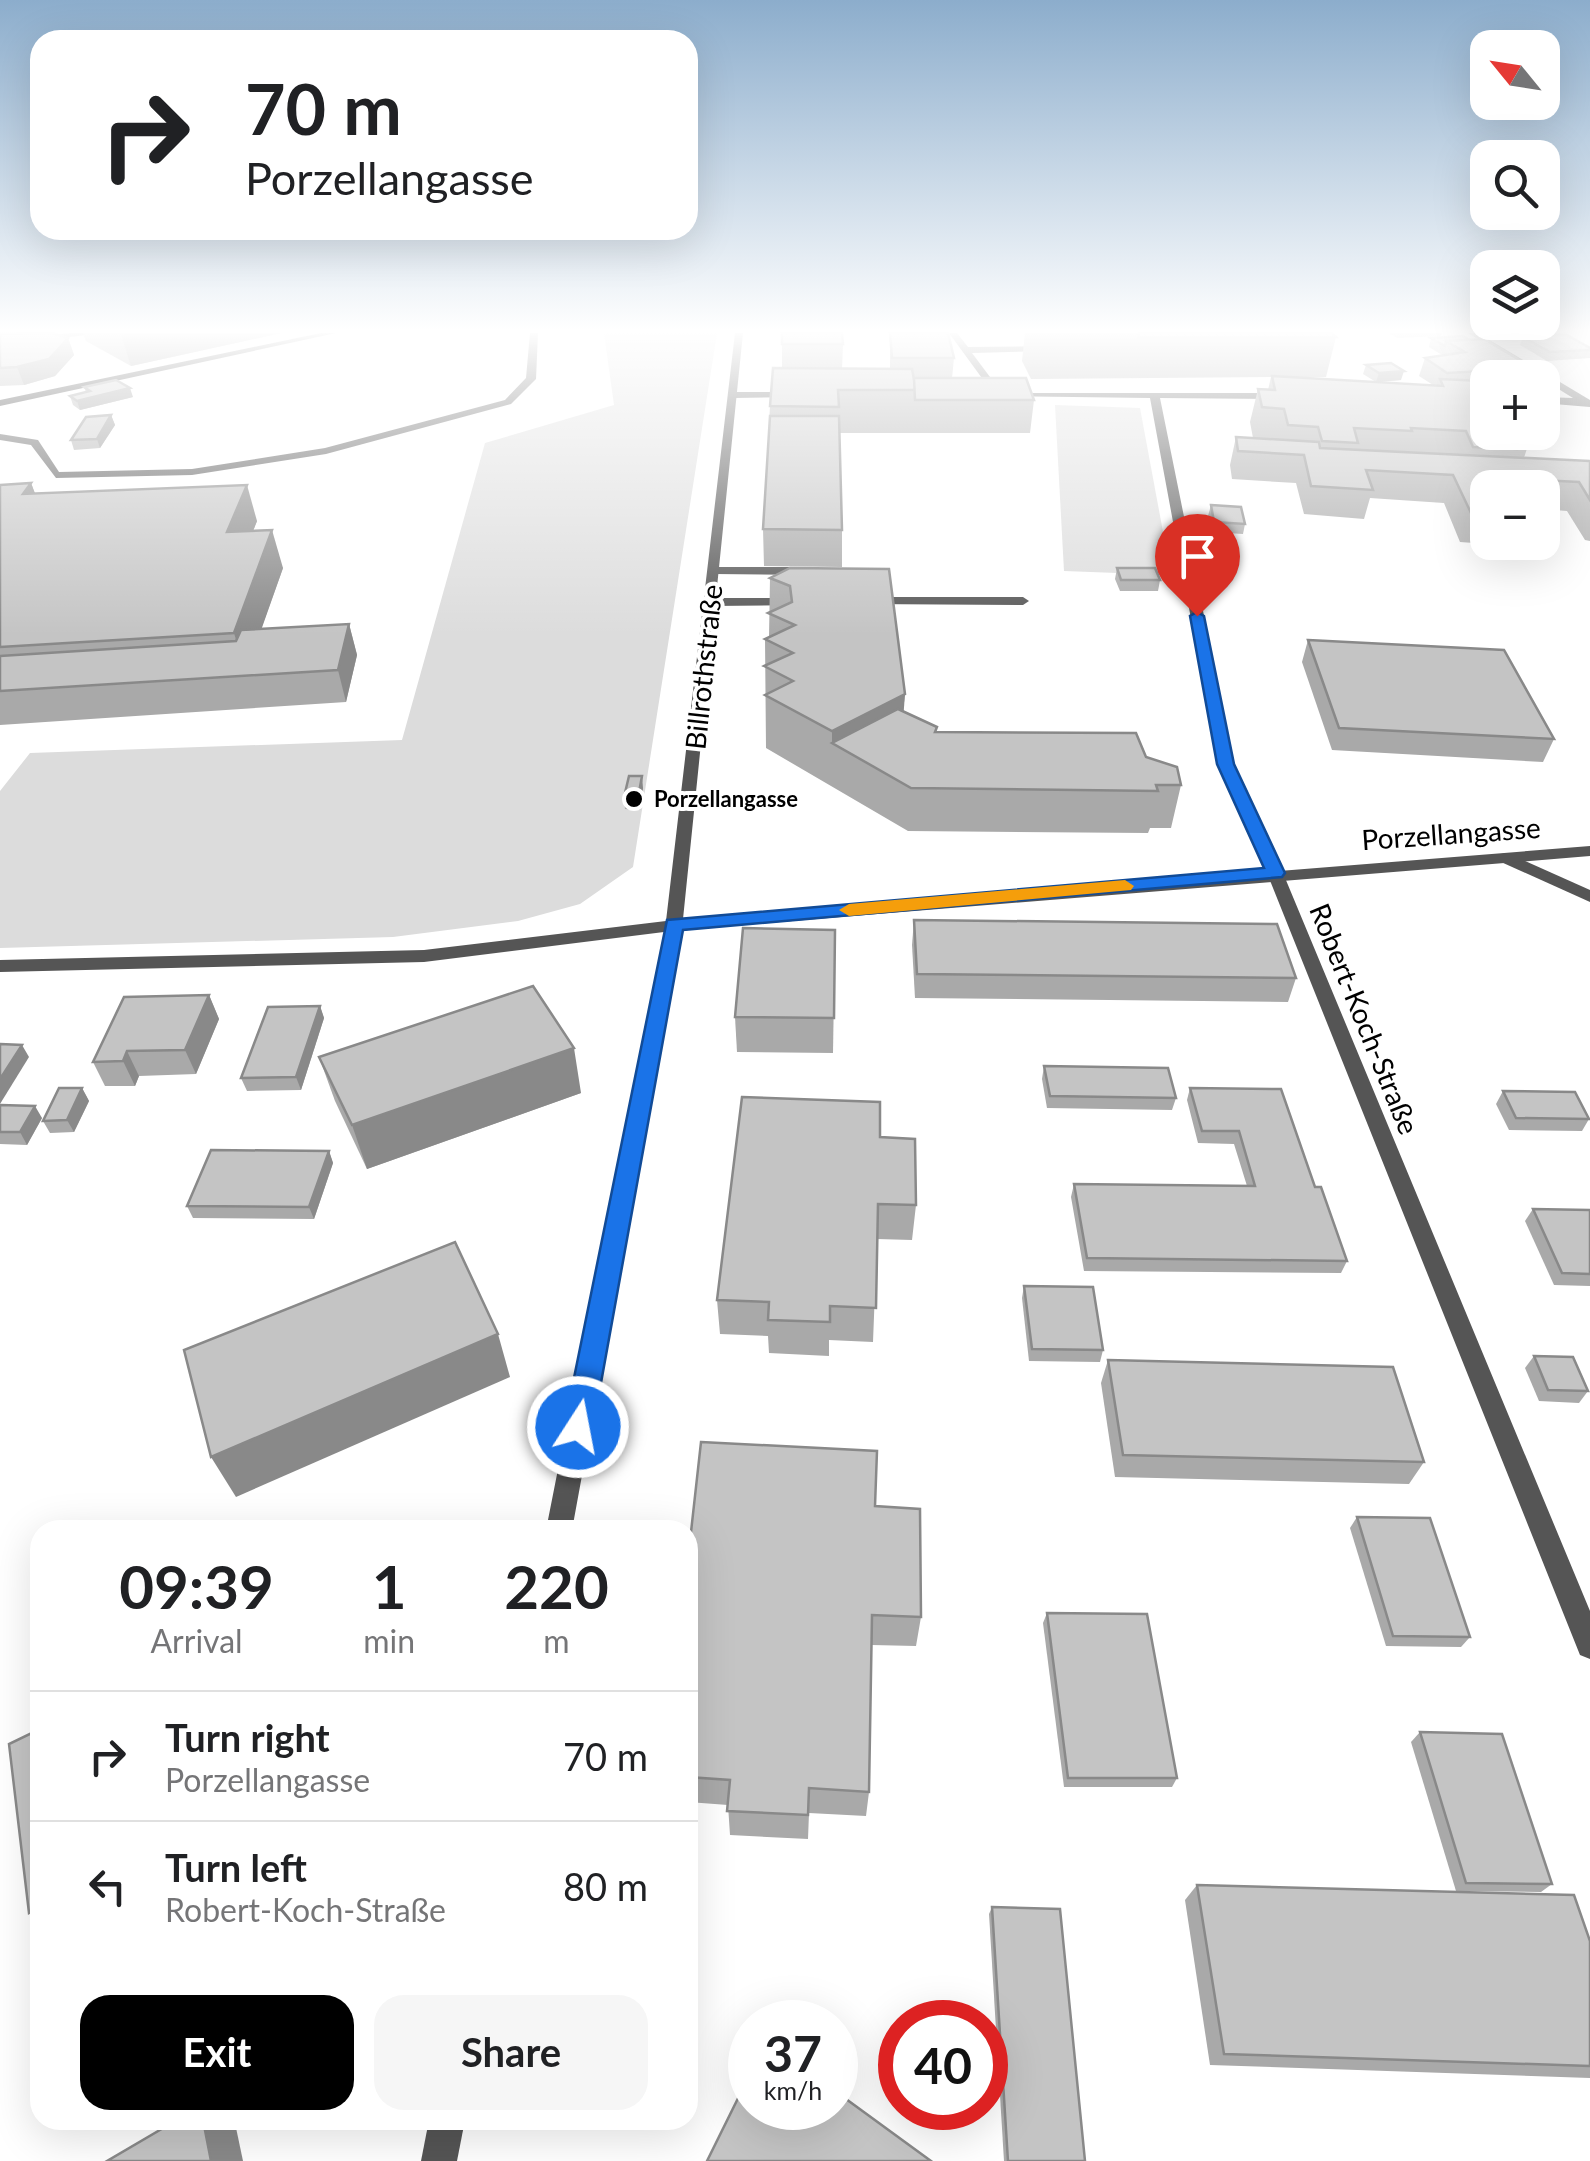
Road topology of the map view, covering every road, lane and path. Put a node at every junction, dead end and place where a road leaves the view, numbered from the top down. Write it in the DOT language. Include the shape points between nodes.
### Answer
graph roads {
  1 [pos="392,434"];
  2 [pos="730,434"];
  3 [pos="1162,434"];
  4 [pos="0,436"];
  5 [pos="715,570"];
  6 [pos="822,571"];
  7 [pos="1023,601"];
  8 [pos="712,602"];
  9 [pos="809,602"];
  10 [pos="848,602"];
  11 [pos="1590,851"];
  12 [pos="1507,858"];
  13 [pos="1275,873"];
  14 [pos="1590,897"];
  15 [pos="674,925"];
  16 [pos="0,966"];
  17 [pos="561,1520"];
  18 [pos="1590,1644"];
  19 [pos="445,2130"];
  20 [pos="439,2161"];
  1 -- 4 [label="street" via="326,452 192,472 56,475 34,442"];
  2 -- 5 [label="street, Billrothstraße"];
  3 -- 13 [label="street, Robert-Koch-Straße" via="1226,764"];
  5 -- 6 [label="street"];
  5 -- 8 [label="street, Billrothstraße"];
  7 -- 10 [label="street"];
  8 -- 9 [label="street"];
  8 -- 15 [label="street, Billrothstraße"];
  11 -- 12 [label="street, Porzellangasse"];
  12 -- 13 [label="street, Porzellangasse"];
  12 -- 14 [label="street"];
  13 -- 15 [label="street, Porzellangasse"];
  13 -- 18 [label="street, Robert-Koch-Straße"];
  15 -- 16 [label="street, Porzellangasse" via="424,956"];
  15 -- 17 [label="street, Billrothstraße"];
  19 -- 20 [label="street"];
}
